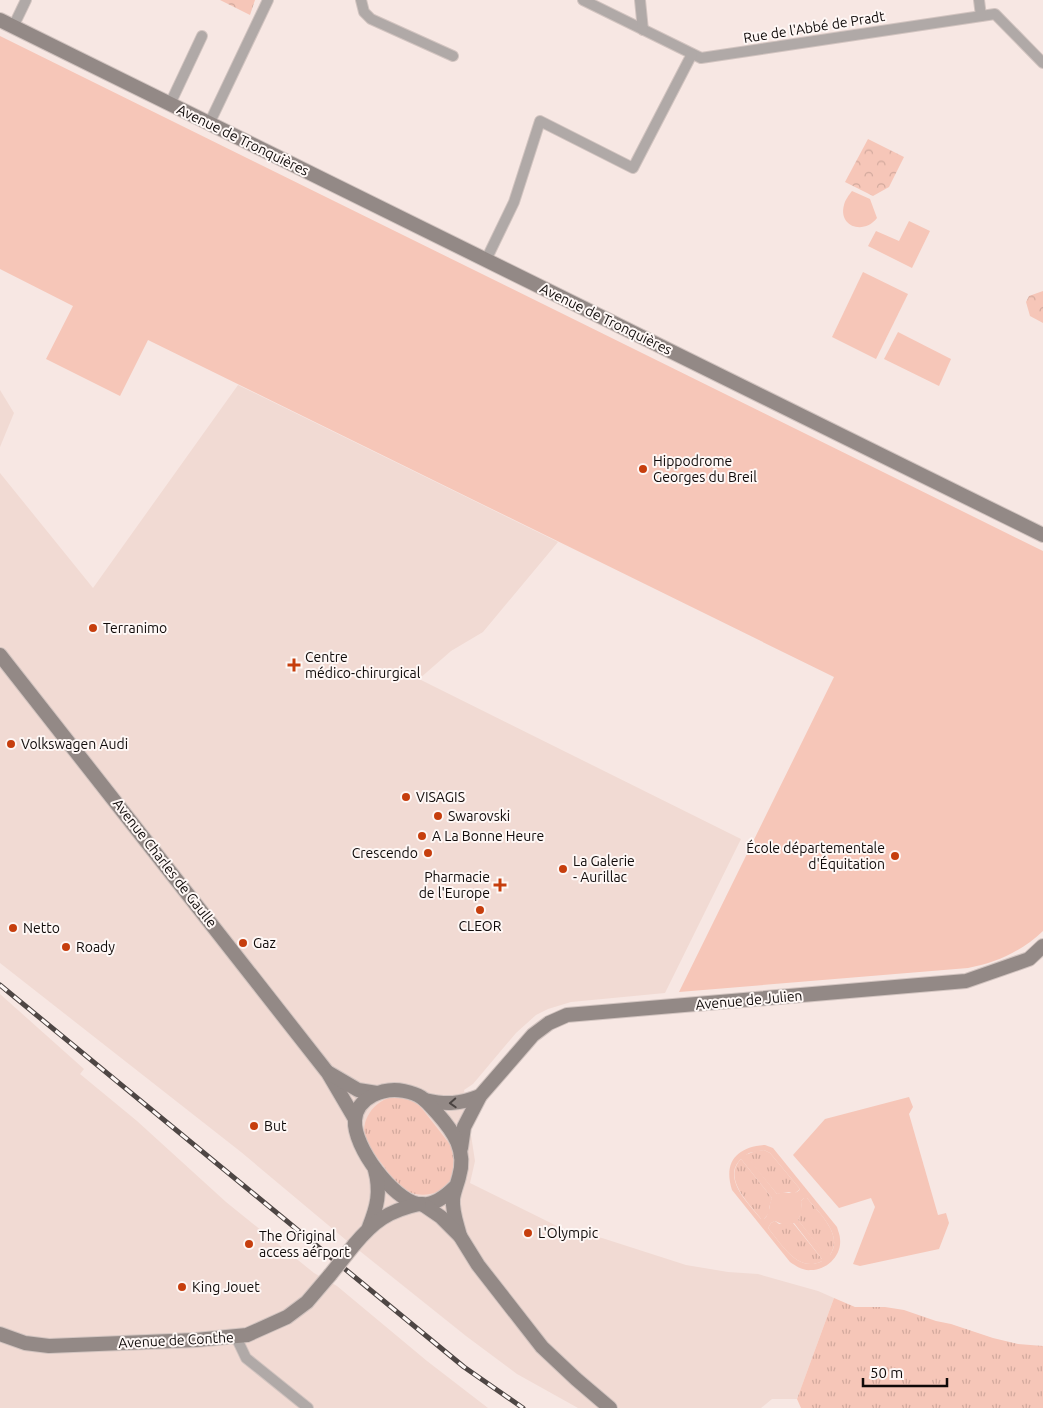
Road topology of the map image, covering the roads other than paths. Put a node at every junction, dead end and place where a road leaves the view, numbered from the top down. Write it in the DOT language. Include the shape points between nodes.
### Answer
graph roads {
  1 [pos="26,0"];
  2 [pos="268,0"];
  3 [pos="361,0"];
  4 [pos="583,0"];
  5 [pos="640,0"];
  6 [pos="979,0"];
  7 [pos="981,16"];
  8 [pos="0,20"];
  9 [pos="13,27"];
  10 [pos="643,30"];
  11 [pos="202,36"];
  12 [pos="692,54"];
  13 [pos="453,56"];
  14 [pos="1043,62"];
  15 [pos="170,104"];
  16 [pos="209,124"];
  17 [pos="486,260"];
  18 [pos="1043,535"];
  19 [pos="0,655"];
  20 [pos="1043,946"];
  21 [pos="328,1073"];
  22 [pos="377,1093"];
  23 [pos="480,1096"];
  24 [pos="425,1100"];
  25 [pos="355,1119"];
  26 [pos="461,1148"];
  27 [pos="374,1167"];
  28 [pos="455,1187"];
  29 [pos="420,1204"];
  30 [pos="369,1228"];
  31 [pos="460,1236"];
  32 [pos="0,1334"];
  33 [pos="236,1337"];
  34 [pos="308,1408"];
  35 [pos="610,1408"];
  1 -- 9 [label="street"];
  2 -- 16 [label="street"];
  3 -- 13 [label="street" via="364,12 371,19"];
  4 -- 10 [label="street, Rue de l'Abbé de Pradt"];
  5 -- 10 [label="street"];
  6 -- 7 [label="street"];
  7 -- 12 [label="street, Rue de l'Abbé de Pradt" via="701,58"];
  7 -- 14 [label="street, Rue de l'Abbé de Pradt" via="995,14"];
  8 -- 9 [label="street, Avenue de Tronquières"];
  9 -- 15 [label="street, Avenue de Tronquières"];
  10 -- 12 [label="street, Rue de l'Abbé de Pradt"];
  11 -- 15 [label="street, Avenue de Tronquières"];
  12 -- 17 [label="street" via="633,168 540,121 514,202"];
  15 -- 16 [label="street, Avenue de Tronquières"];
  16 -- 17 [label="street, Avenue de Tronquières"];
  17 -- 18 [label="street, Avenue de Tronquières"];
  19 -- 21 [label="street, Avenue Charles de Gaulle"];
  20 -- 23 [label="street, Avenue de Julien" via="1030,959 966,981 568,1015 532,1035"];
  21 -- 22 [label="street, Avenue Charles de Gaulle" via="358,1090"];
  21 -- 25 [label="street, Avenue Charles de Gaulle"];
  22 -- 24 [label="street" via="400,1090 422,1096"];
  22 -- 25 [label="street" via="359,1108"];
  23 -- 24 [label="street, one-way" via="446,1104"];
  23 -- 26 [label="street, Avenue de Julien" via="464,1127"];
  24 -- 26 [label="street"];
  25 -- 27 [label="street" via="362,1147"];
  26 -- 28 [label="street" via="462,1161"];
  27 -- 29 [label="street" via="394,1191"];
  27 -- 30 [label="street, Avenue de Conthe" via="379,1193"];
  28 -- 29 [label="street" via="439,1200"];
  28 -- 31 [label="street" via="453,1210"];
  29 -- 30 [label="street, Avenue de Conthe" via="387,1215"];
  29 -- 31 [label="street" via="441,1217"];
  30 -- 33 [label="street, Avenue de Conthe, bridge" via="308,1302 264,1329"];
  31 -- 35 [label="street" via="478,1265 542,1346"];
  32 -- 33 [label="street, Avenue de Conthe" via="25,1343 50,1346"];
  33 -- 34 [label="street" via="246,1358"];
}
